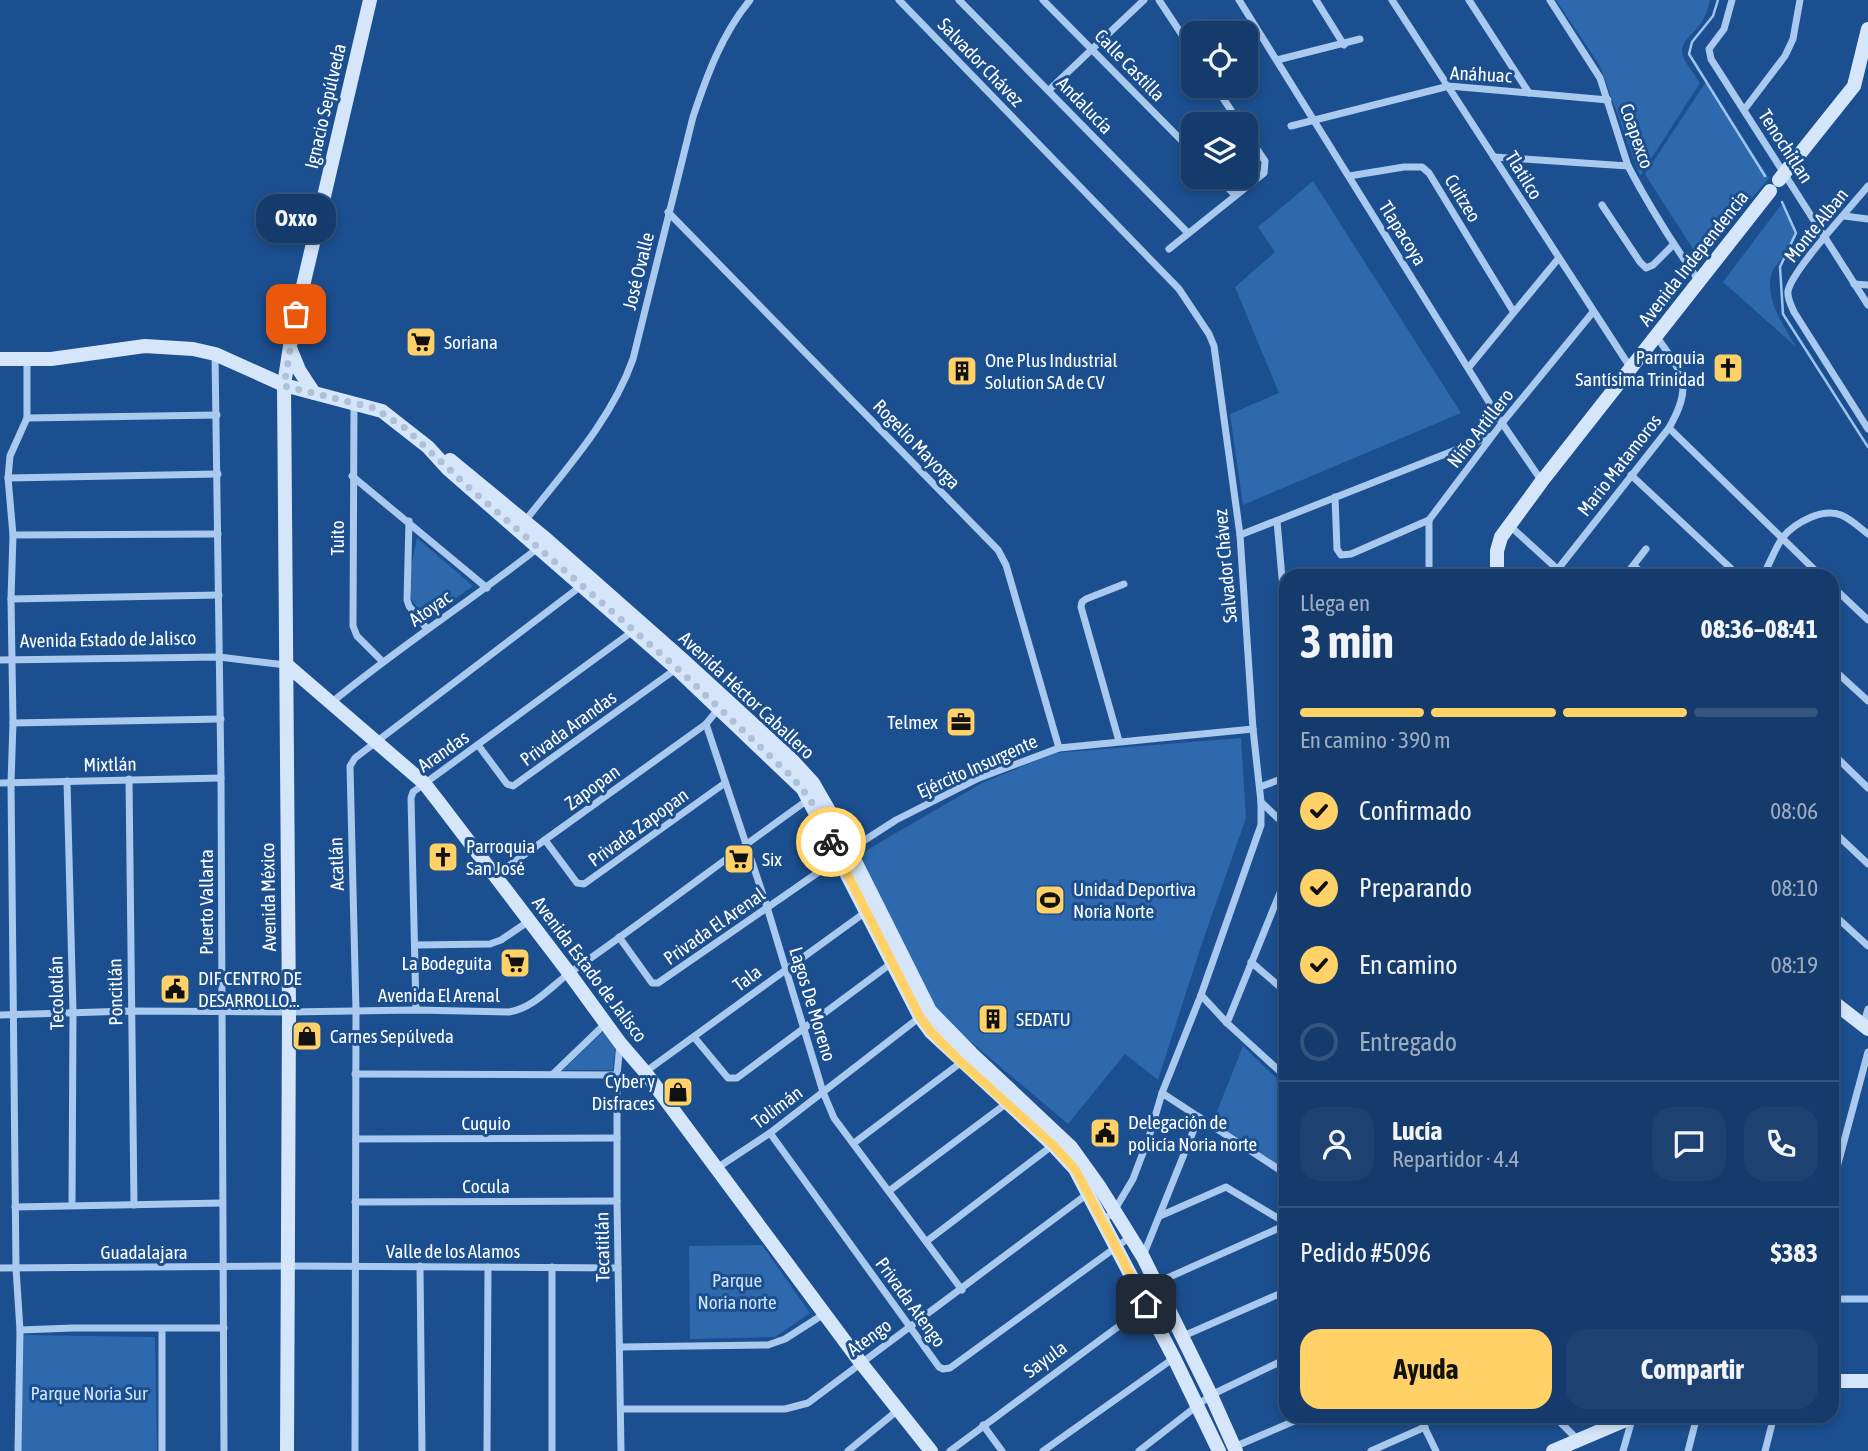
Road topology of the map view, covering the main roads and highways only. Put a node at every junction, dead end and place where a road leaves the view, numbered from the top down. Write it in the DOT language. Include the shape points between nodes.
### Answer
graph roads {
  1 [pos="370,0"];
  2 [pos="1868,29"];
  3 [pos="290,345"];
  4 [pos="0,359"];
  5 [pos="284,386"];
  6 [pos="314,393"];
  7 [pos="1497,569"];
  8 [pos="586,581"];
  9 [pos="680,664"];
  10 [pos="287,665"];
  11 [pos="844,854"];
  12 [pos="897,961"];
  13 [pos="1839,1007"];
  14 [pos="1866,1028"];
  15 [pos="966,1058"];
  16 [pos="1057,1141"];
  17 [pos="1109,1216"];
  18 [pos="1839,1381"];
  19 [pos="1868,1381"];
  20 [pos="1619,1423"];
  21 [pos="1235,1449"];
  22 [pos="1559,1450"];
  23 [pos="287,1451"];
  24 [pos="932,1451"];
  25 [pos="1219,1451"];
  1 -- 3 [label="main road, Ignacio Sepúlveda"];
  2 -- 7 [label="main road, Avenida Independencia" via="1854,86 1542,481 1497,547"];
  3 -- 5 [label="main road, Ignacio Sepúlveda"];
  3 -- 6 [label="main road"];
  4 -- 5 [label="main road, Avenida Héctor Caballero" via="51,359 145,346 193,349 215,354"];
  5 -- 6 [label="main road, Avenida Héctor Caballero"];
  5 -- 10 [label="main road, Avenida México"];
  6 -- 8 [label="main road, Avenida Héctor Caballero" via="382,411"];
  8 -- 9 [label="main road, Avenida Héctor Caballero"];
  8 -- 9 [label="main road, Avenida Héctor Caballero" via="633,631"];
  9 -- 11 [label="main road, Avenida Héctor Caballero" via="808,790"];
  10 -- 23 [label="main road, Avenida México"];
  10 -- 24 [label="main road, Avenida Estado de Jalisco" via="424,783"];
  11 -- 12 [label="main road, Avenida Héctor Caballero"];
  11 -- 12 [label="main road, Avenida Héctor Caballero" via="867,910"];
  12 -- 15 [label="main road, Avenida Héctor Caballero"];
  12 -- 15 [label="main road, Avenida Héctor Caballero" via="920,1017 931,1032"];
  13 -- 14 [label="main road"];
  15 -- 16 [label="main road, Avenida Héctor Caballero"];
  15 -- 16 [label="main road, Avenida Héctor Caballero" via="1007,1103"];
  16 -- 17 [label="main road, Avenida Héctor Caballero"];
  17 -- 21 [label="main road, Avenida Héctor Caballero" via="1131,1237 1143,1257"];
  17 -- 25 [label="main road, Avenida Héctor Caballero" via="1117,1245"];
  18 -- 19 [label="main road"];
  20 -- 22 [label="main road"];
}
